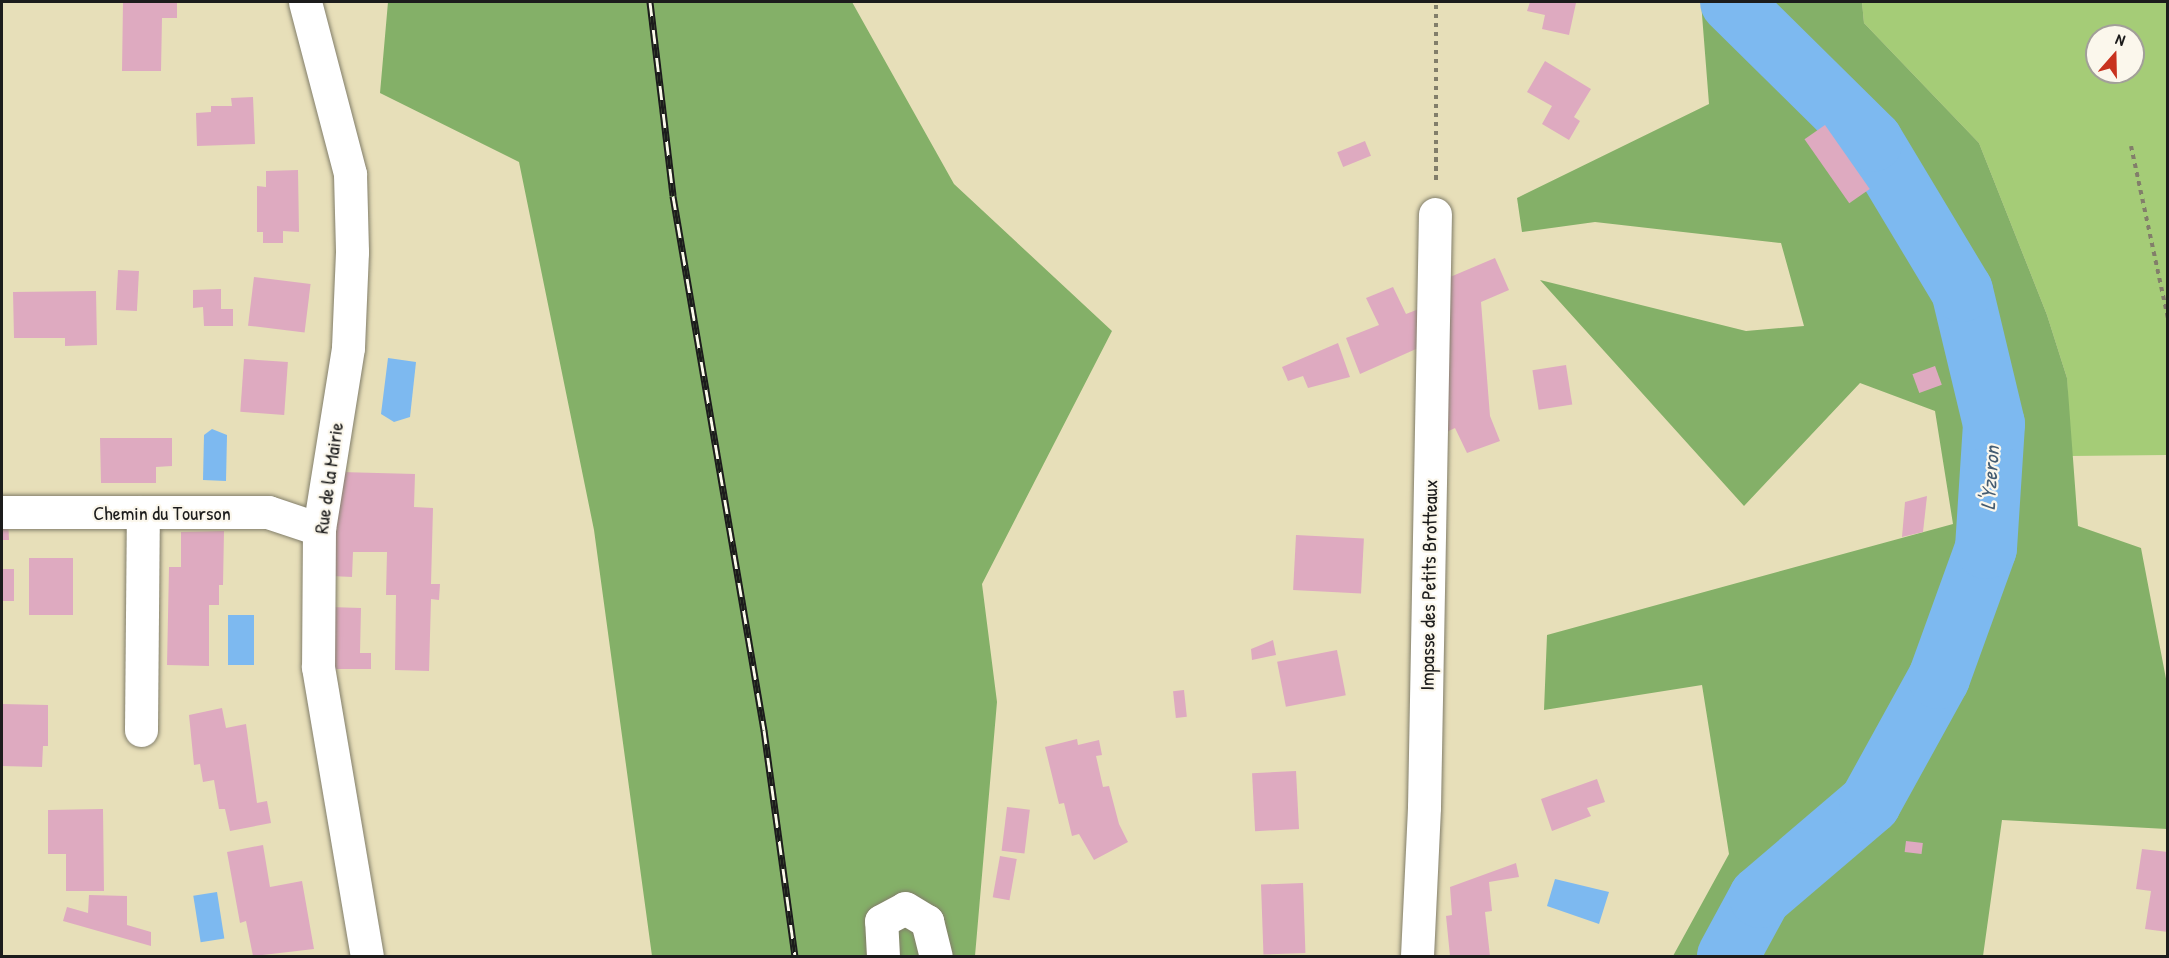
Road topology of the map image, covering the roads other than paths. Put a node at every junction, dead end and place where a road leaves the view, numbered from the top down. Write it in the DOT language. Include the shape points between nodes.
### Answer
graph roads {
  1 [pos="305,2"];
  2 [pos="1436,214"];
  3 [pos="2,512"];
  4 [pos="143,512"];
  5 [pos="319,529"];
  6 [pos="141,730"];
  7 [pos="367,957"];
  8 [pos="883,957"];
  9 [pos="936,957"];
  10 [pos="1417,957"];
  1 -- 5 [label="street, Rue de la Mairie" via="350,174 348,348"];
  2 -- 10 [label="street, Impasse des Petits Brotteaux" via="1425,795"];
  3 -- 4 [label="street, Chemin du Tourson"];
  4 -- 5 [label="street, Chemin du Tourson" via="268,512"];
  4 -- 6 [label="street"];
  5 -- 7 [label="street, Rue de la Mairie" via="318,667"];
  8 -- 9 [label="street" via="881,921 906,908 927,921"];
}
